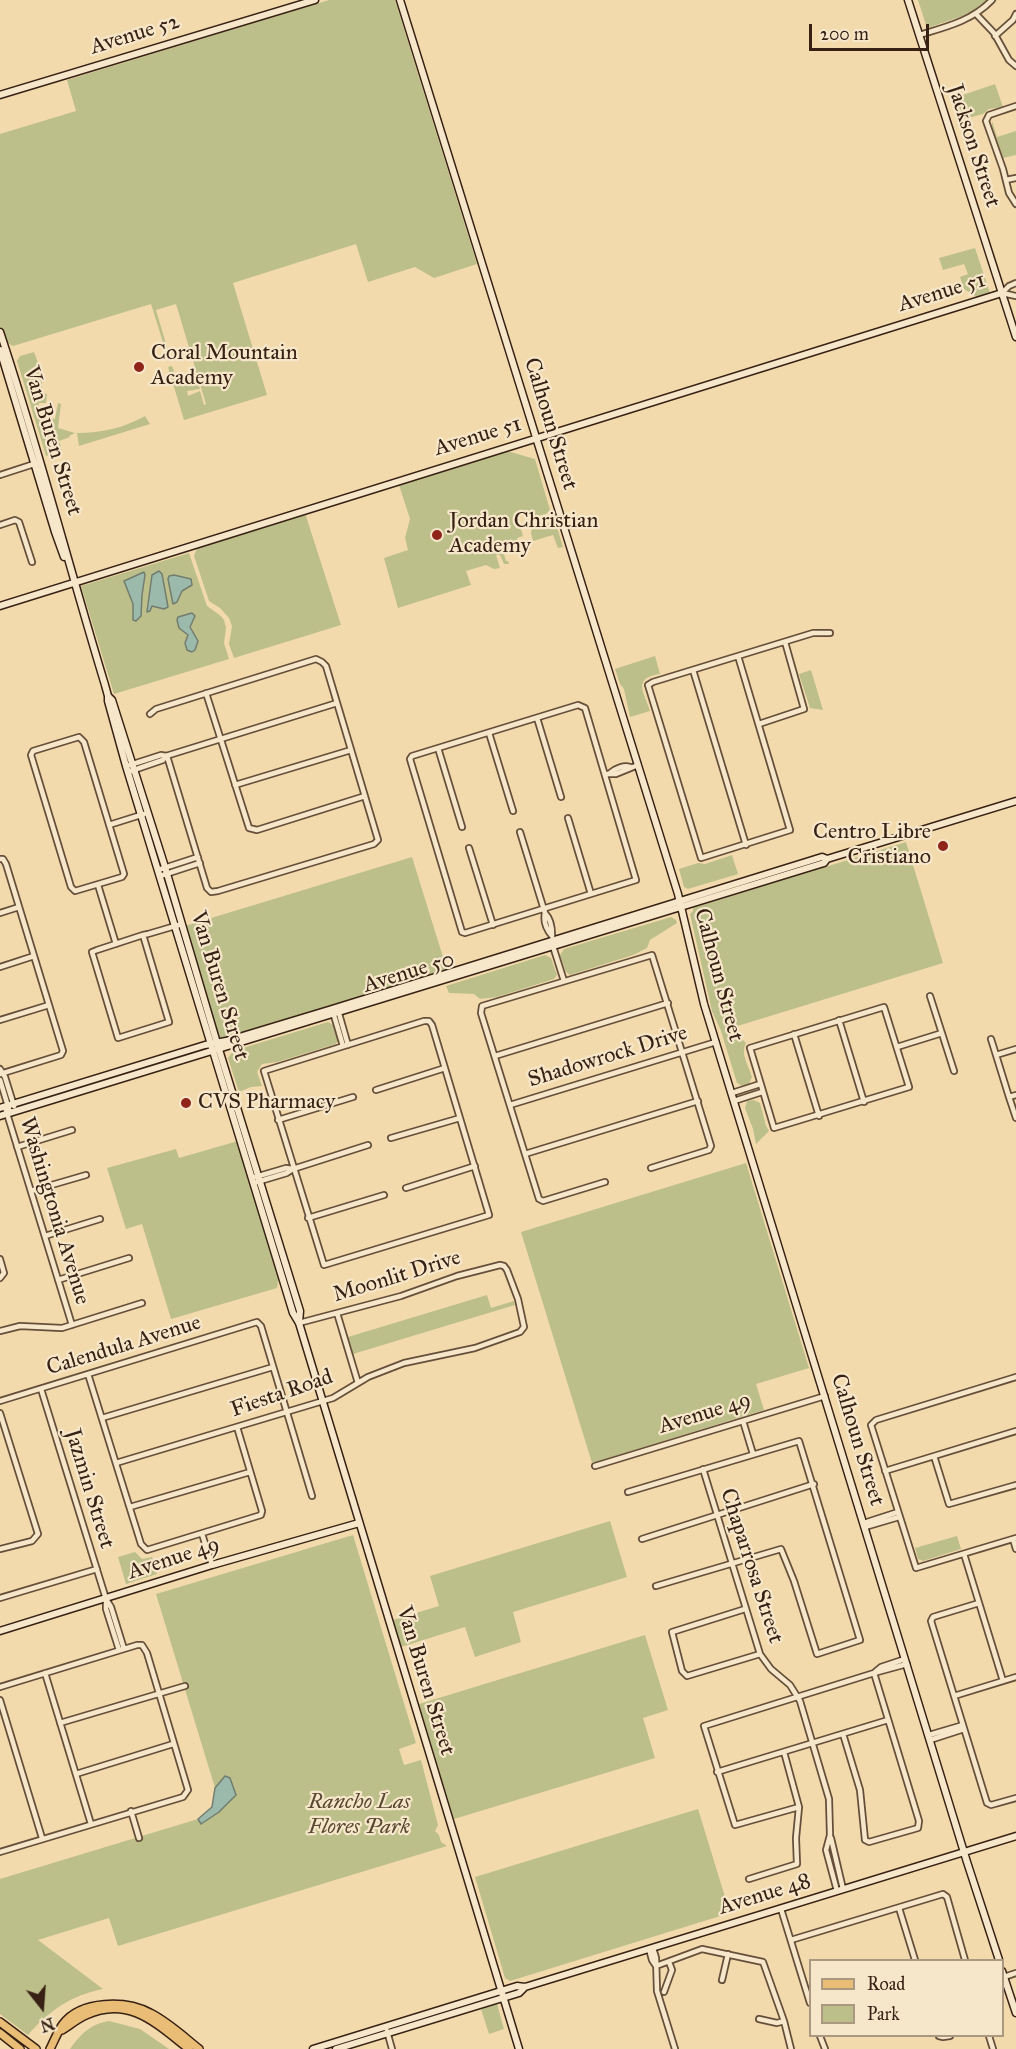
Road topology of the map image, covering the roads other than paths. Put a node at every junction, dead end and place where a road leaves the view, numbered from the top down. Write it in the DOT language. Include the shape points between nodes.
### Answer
graph roads {
  1 [pos="315,0"];
  2 [pos="400,0"];
  3 [pos="908,0"];
  4 [pos="992,0"];
  5 [pos="976,14"];
  6 [pos="1016,14"];
  7 [pos="919,35"];
  8 [pos="995,36"];
  9 [pos="1016,66"];
  10 [pos="0,95"];
  11 [pos="1016,106"];
  12 [pos="1016,178"];
  13 [pos="1006,180"];
  14 [pos="1016,204"];
  15 [pos="1016,283"];
  16 [pos="1002,293"];
  17 [pos="1016,296"];
  18 [pos="0,332"];
  19 [pos="1016,337"];
  20 [pos="0,350"];
  21 [pos="9,351"];
  22 [pos="15,382"];
  23 [pos="536,438"];
  24 [pos="37,463"];
  25 [pos="0,475"];
  26 [pos="0,525"];
  27 [pos="32,562"];
  28 [pos="74,583"];
  29 [pos="0,606"];
  30 [pos="830,633"];
  31 [pos="784,642"];
  32 [pos="738,656"];
  33 [pos="693,670"];
  34 [pos="206,693"];
  35 [pos="337,703"];
  36 [pos="150,714"];
  37 [pos="537,718"];
  38 [pos="759,724"];
  39 [pos="489,733"];
  40 [pos="221,739"];
  41 [pos="438,748"];
  42 [pos="351,750"];
  43 [pos="166,756"];
  44 [pos="634,766"];
  45 [pos="131,768"];
  46 [pos="608,774"];
  47 [pos="235,785"];
  48 [pos="365,796"];
  49 [pos="561,796"];
  50 [pos="1016,801"];
  51 [pos="513,811"];
  52 [pos="145,814"];
  53 [pos="568,818"];
  54 [pos="109,825"];
  55 [pos="462,827"];
  56 [pos="520,832"];
  57 [pos="746,845"];
  58 [pos="469,848"];
  59 [pos="198,857"];
  60 [pos="2,859"];
  61 [pos="200,863"];
  62 [pos="163,872"];
  63 [pos="98,885"];
  64 [pos="591,894"];
  65 [pos="680,904"];
  66 [pos="19,907"];
  67 [pos="544,911"];
  68 [pos="0,913"];
  69 [pos="179,925"];
  70 [pos="493,925"];
  71 [pos="143,935"];
  72 [pos="552,941"];
  73 [pos="116,944"];
  74 [pos="34,956"];
  75 [pos="0,967"];
  76 [pos="564,981"];
  77 [pos="930,996"];
  78 [pos="668,1003"];
  79 [pos="49,1005"];
  80 [pos="335,1011"];
  81 [pos="0,1020"];
  82 [pos="839,1020"];
  83 [pos="942,1033"];
  84 [pos="794,1034"];
  85 [pos="991,1039"];
  86 [pos="716,1042"];
  87 [pos="346,1045"];
  88 [pos="215,1047"];
  89 [pos="897,1047"];
  90 [pos="1016,1049"];
  91 [pos="683,1052"];
  92 [pos="179,1053"];
  93 [pos="996,1055"];
  94 [pos="495,1056"];
  95 [pos="445,1068"];
  96 [pos="954,1071"];
  97 [pos="0,1075"];
  98 [pos="137,1075"];
  99 [pos="84,1082"];
  100 [pos="760,1084"];
  101 [pos="376,1090"];
  102 [pos="762,1092"];
  103 [pos="732,1093"];
  104 [pos="1016,1095"];
  105 [pos="353,1097"];
  106 [pos="1009,1097"];
  107 [pos="698,1101"];
  108 [pos="734,1101"];
  109 [pos="864,1102"];
  110 [pos="510,1105"];
  111 [pos="6,1106"];
  112 [pos="8,1114"];
  113 [pos="819,1116"];
  114 [pos="460,1118"];
  115 [pos="1016,1118"];
  116 [pos="278,1120"];
  117 [pos="72,1130"];
  118 [pos="391,1138"];
  119 [pos="368,1145"];
  120 [pos="17,1147"];
  121 [pos="525,1154"];
  122 [pos="475,1166"];
  123 [pos="651,1168"];
  124 [pos="293,1169"];
  125 [pos="86,1175"];
  126 [pos="256,1180"];
  127 [pos="605,1182"];
  128 [pos="406,1188"];
  129 [pos="31,1191"];
  130 [pos="384,1194"];
  131 [pos="308,1218"];
  132 [pos="100,1219"];
  133 [pos="45,1236"];
  134 [pos="129,1258"];
  135 [pos="0,1259"];
  136 [pos="2,1277"];
  137 [pos="58,1280"];
  138 [pos="142,1303"];
  139 [pos="337,1313"];
  140 [pos="299,1323"];
  141 [pos="72,1325"];
  142 [pos="524,1329"];
  143 [pos="0,1331"];
  144 [pos="273,1367"];
  145 [pos="88,1374"];
  146 [pos="1016,1377"];
  147 [pos="358,1383"];
  148 [pos="41,1389"];
  149 [pos="825,1396"];
  150 [pos="0,1401"];
  151 [pos="322,1401"];
  152 [pos="287,1412"];
  153 [pos="0,1413"];
  154 [pos="102,1418"];
  155 [pos="743,1421"];
  156 [pos="237,1427"];
  157 [pos="1016,1431"];
  158 [pos="753,1454"];
  159 [pos="934,1456"];
  160 [pos="116,1463"];
  161 [pos="595,1466"];
  162 [pos="703,1469"];
  163 [pos="885,1471"];
  164 [pos="250,1472"];
  165 [pos="814,1484"];
  166 [pos="1016,1485"];
  167 [pos="628,1492"];
  168 [pos="312,1496"];
  169 [pos="130,1507"];
  170 [pos="898,1515"];
  171 [pos="717,1516"];
  172 [pos="359,1523"];
  173 [pos="864,1525"];
  174 [pos="202,1534"];
  175 [pos="642,1539"];
  176 [pos="1014,1539"];
  177 [pos="0,1549"];
  178 [pos="1016,1549"];
  179 [pos="964,1554"];
  180 [pos="731,1563"];
  181 [pos="212,1565"];
  182 [pos="97,1569"];
  183 [pos="656,1586"];
  184 [pos="0,1598"];
  185 [pos="106,1599"];
  186 [pos="979,1603"];
  187 [pos="746,1609"];
  188 [pos="0,1631"];
  189 [pos="122,1650"];
  190 [pos="760,1654"];
  191 [pos="906,1662"];
  192 [pos="45,1673"];
  193 [pos="874,1673"];
  194 [pos="1016,1677"];
  195 [pos="1003,1681"];
  196 [pos="185,1686"];
  197 [pos="0,1687"];
  198 [pos="159,1694"];
  199 [pos="797,1696"];
  200 [pos="954,1696"];
  201 [pos="0,1700"];
  202 [pos="888,1720"];
  203 [pos="60,1723"];
  204 [pos="963,1727"];
  205 [pos="843,1734"];
  206 [pos="929,1737"];
  207 [pos="813,1743"];
  208 [pos="173,1744"];
  209 [pos="784,1752"];
  210 [pos="717,1772"];
  211 [pos="76,1774"];
  212 [pos="1016,1798"];
  213 [pos="799,1807"];
  214 [pos="131,1811"];
  215 [pos="91,1824"];
  216 [pos="1016,1836"];
  217 [pos="42,1838"];
  218 [pos="139,1838"];
  219 [pos="0,1852"];
  220 [pos="964,1852"];
  221 [pos="749,1879"];
  222 [pos="840,1890"];
  223 [pos="899,1908"];
  224 [pos="782,1909"];
  225 [pos="791,1940"];
  226 [pos="651,1949"];
  227 [pos="728,1954"];
  228 [pos="915,1959"];
  229 [pos="965,1959"];
  230 [pos="999,1959"];
  231 [pos="669,1962"];
  232 [pos="656,1966"];
  233 [pos="1004,1977"];
  234 [pos="722,1980"];
  235 [pos="808,1983"];
  236 [pos="664,1992"];
  237 [pos="502,1995"];
  238 [pos="1016,2013"];
  239 [pos="759,2019"];
  240 [pos="784,2020"];
  241 [pos="0,2022"];
  242 [pos="386,2030"];
  243 [pos="60,2031"];
  244 [pos="0,2033"];
  245 [pos="51,2046"];
  246 [pos="321,2047"];
  247 [pos="20,2049"];
  248 [pos="36,2049"];
  249 [pos="189,2049"];
  250 [pos="199,2049"];
  251 [pos="313,2049"];
  252 [pos="336,2049"];
  253 [pos="392,2049"];
  254 [pos="519,2049"];
  255 [pos="675,2049"];
  256 [pos="791,2049"];
  1 -- 10 [label="street, Avenue 52"];
  2 -- 23 [label="street, Calhoun Street"];
  3 -- 7 [label="street, Jackson Street"];
  4 -- 5 [label="street"];
  5 -- 7 [label="street"];
  5 -- 8 [label="street"];
  6 -- 8 [label="street"];
  7 -- 16 [label="street, Jackson Street"];
  8 -- 9 [label="street"];
  11 -- 13 [label="street" via="986,119"];
  12 -- 13 [label="street"];
  13 -- 14 [label="street"];
  15 -- 16 [label="street"];
  16 -- 17 [label="street"];
  16 -- 19 [label="street, Jackson Street"];
  16 -- 23 [label="street, Avenue 51"];
  18 -- 22 [label="street, Van Buren Street"];
  20 -- 24 [label="street, Van Buren Street"];
  21 -- 22 [label="street"];
  22 -- 24 [label="street, Van Buren Street"];
  23 -- 28 [label="street, Avenue 51"];
  23 -- 44 [label="street, Calhoun Street"];
  24 -- 25 [label="street"];
  24 -- 28 [label="street, Van Buren Street"];
  26 -- 27 [label="street" via="18,520"];
  28 -- 29 [label="street, Avenue 51"];
  28 -- 45 [label="street, Van Buren Street"];
  30 -- 31 [label="street" via="819,632"];
  31 -- 32 [label="street"];
  31 -- 38 [label="street" via="804,709"];
  32 -- 33 [label="street"];
  32 -- 38 [label="street"];
  33 -- 57 [label="street"];
  33 -- 57 [label="street" via="648,685 701,858"];
  34 -- 35 [label="street" via="316,659 326,666"];
  34 -- 36 [label="street"];
  34 -- 40 [label="street"];
  35 -- 40 [label="street"];
  35 -- 42 [label="street"];
  37 -- 39 [label="street"];
  37 -- 46 [label="street" via="578,705 585,708"];
  37 -- 49 [label="street"];
  38 -- 57 [label="street" via="790,830"];
  39 -- 41 [label="street"];
  39 -- 51 [label="street"];
  40 -- 43 [label="street"];
  40 -- 47 [label="street"];
  41 -- 55 [label="street"];
  41 -- 70 [label="street" via="412,756 410,764 462,932"];
  42 -- 47 [label="street"];
  42 -- 48 [label="street"];
  43 -- 45 [label="street"];
  43 -- 59 [label="street"];
  44 -- 46 [label="street"];
  44 -- 65 [label="street, Calhoun Street"];
  45 -- 52 [label="street, Van Buren Street"];
  46 -- 64 [label="street" via="636,880"];
  47 -- 48 [label="street" via="251,830"];
  48 -- 61 [label="street" via="378,840 374,844 211,892"];
  50 -- 65 [label="street, Avenue 50" via="827,859 822,857"];
  52 -- 54 [label="street"];
  52 -- 62 [label="street, Van Buren Street"];
  53 -- 64 [label="street"];
  54 -- 63 [label="street" via="124,876"];
  54 -- 63 [label="street" via="81,737 31,753 73,891"];
  56 -- 67 [label="street"];
  58 -- 70 [label="street"];
  59 -- 61 [label="street"];
  59 -- 62 [label="street"];
  60 -- 66 [label="street"];
  61 -- 62 [label="street"];
  62 -- 69 [label="street, Van Buren Street"];
  63 -- 73 [label="street"];
  64 -- 67 [label="street"];
  65 -- 72 [label="street, Avenue 50"];
  65 -- 86 [label="street, Calhoun Street" via="696,978"];
  66 -- 68 [label="street"];
  66 -- 74 [label="street"];
  67 -- 70 [label="street"];
  67 -- 72 [label="street" via="549,917"];
  69 -- 71 [label="street"];
  69 -- 88 [label="street, Van Buren Street"];
  71 -- 73 [label="street"];
  71 -- 73 [label="street" via="169,1022 118,1038 92,952"];
  72 -- 76 [label="street"];
  72 -- 80 [label="street, Avenue 50"];
  74 -- 75 [label="street"];
  74 -- 79 [label="street"];
  76 -- 78 [label="street" via="652,955"];
  76 -- 94 [label="street" via="481,1008"];
  77 -- 83 [label="street"];
  78 -- 91 [label="street"];
  78 -- 94 [label="street"];
  79 -- 81 [label="street"];
  79 -- 97 [label="street" via="63,1053"];
  80 -- 87 [label="street"];
  80 -- 88 [label="street, Avenue 50"];
  82 -- 84 [label="street"];
  82 -- 89 [label="street" via="884,1007"];
  82 -- 109 [label="street"];
  83 -- 89 [label="street"];
  83 -- 96 [label="street"];
  84 -- 100 [label="street" via="750,1048"];
  84 -- 113 [label="street"];
  85 -- 93 [label="street"];
  86 -- 91 [label="street, Shadowrock Drive"];
  86 -- 103 [label="street, Calhoun Street"];
  87 -- 95 [label="street" via="429,1021"];
  87 -- 116 [label="street" via="264,1071"];
  88 -- 92 [label="street, Avenue 50"];
  88 -- 98 [label="street, Avenue 50"];
  88 -- 126 [label="street, Van Buren Street"];
  89 -- 109 [label="street" via="909,1087"];
  90 -- 93 [label="street"];
  91 -- 107 [label="street"];
  91 -- 110 [label="street, Shadowrock Drive"];
  92 -- 98 [label="street" via="141,1068"];
  92 -- 99 [label="street, Avenue 50"];
  93 -- 106 [label="street"];
  94 -- 110 [label="street"];
  95 -- 101 [label="street"];
  95 -- 114 [label="street"];
  97 -- 111 [label="street" via="5,1077"];
  98 -- 99 [label="street" via="129,1071"];
  98 -- 112 [label="street, Avenue 50"];
  99 -- 111 [label="street, Avenue 50"];
  100 -- 102 [label="street"];
  100 -- 103 [label="street"];
  102 -- 108 [label="street"];
  102 -- 113 [label="street" via="774,1128"];
  103 -- 108 [label="street, Calhoun Street"];
  104 -- 106 [label="street"];
  105 -- 116 [label="street"];
  106 -- 115 [label="street"];
  107 -- 121 [label="street"];
  107 -- 123 [label="street" via="711,1148"];
  108 -- 149 [label="street, Calhoun Street"];
  109 -- 113 [label="street"];
  110 -- 121 [label="street"];
  111 -- 112 [label="street, Washingtonia Avenue"];
  111 -- 112 [label="street"];
  112 -- 120 [label="street, Washingtonia Avenue"];
  114 -- 118 [label="street"];
  114 -- 122 [label="street"];
  116 -- 124 [label="street"];
  117 -- 120 [label="street"];
  119 -- 124 [label="street"];
  120 -- 129 [label="street, Washingtonia Avenue"];
  121 -- 127 [label="street" via="541,1201"];
  122 -- 128 [label="street"];
  122 -- 131 [label="street" via="489,1215 324,1266"];
  124 -- 126 [label="street"];
  124 -- 131 [label="street"];
  125 -- 129 [label="street"];
  126 -- 140 [label="street, Van Buren Street"];
  129 -- 133 [label="street, Washingtonia Avenue"];
  130 -- 131 [label="street"];
  132 -- 133 [label="street"];
  133 -- 137 [label="street, Washingtonia Avenue"];
  134 -- 137 [label="street"];
  135 -- 136 [label="street"];
  137 -- 141 [label="street, Washingtonia Avenue"];
  138 -- 141 [label="street"];
  139 -- 140 [label="street, Moonlit Drive"];
  139 -- 142 [label="street, Moonlit Drive" via="500,1265 504,1266 518,1299"];
  139 -- 147 [label="street"];
  140 -- 151 [label="street, Van Buren Street"];
  141 -- 143 [label="street" via="51,1329 20,1326"];
  142 -- 147 [label="street, Fiesta Road" via="475,1348 404,1363"];
  144 -- 145 [label="street, Calendula Avenue" via="257,1322"];
  144 -- 152 [label="street"];
  144 -- 154 [label="street"];
  145 -- 148 [label="street, Calendula Avenue"];
  145 -- 154 [label="street"];
  146 -- 163 [label="street" via="871,1423"];
  147 -- 151 [label="street, Fiesta Road"];
  148 -- 150 [label="street, Calendula Avenue"];
  148 -- 182 [label="street, Jazmin Street"];
  149 -- 155 [label="street, Avenue 49"];
  149 -- 173 [label="street, Calhoun Street"];
  151 -- 152 [label="street, Fiesta Road"];
  151 -- 172 [label="street, Van Buren Street"];
  152 -- 156 [label="street, Fiesta Road"];
  152 -- 168 [label="street"];
  153 -- 177 [label="street" via="38,1534 34,1539"];
  154 -- 160 [label="street"];
  155 -- 158 [label="street"];
  155 -- 161 [label="street, Avenue 49"];
  156 -- 160 [label="street, Fiesta Road"];
  156 -- 164 [label="street"];
  157 -- 159 [label="street"];
  158 -- 162 [label="street"];
  158 -- 165 [label="street" via="799,1441"];
  159 -- 163 [label="street"];
  159 -- 166 [label="street" via="950,1504"];
  160 -- 169 [label="street"];
  162 -- 167 [label="street"];
  162 -- 171 [label="street, Chaparrosa Street"];
  163 -- 170 [label="street"];
  164 -- 169 [label="street"];
  164 -- 174 [label="street" via="261,1515"];
  165 -- 171 [label="street"];
  165 -- 180 [label="street" via="860,1640 817,1654 781,1549"];
  169 -- 174 [label="street" via="144,1549"];
  170 -- 173 [label="street"];
  170 -- 179 [label="street" via="916,1568"];
  171 -- 175 [label="street"];
  171 -- 180 [label="street, Chaparrosa Street"];
  172 -- 181 [label="street, Avenue 49"];
  172 -- 237 [label="street, Van Buren Street"];
  173 -- 191 [label="street, Calhoun Street"];
  174 -- 181 [label="street"];
  176 -- 178 [label="street"];
  176 -- 179 [label="street"];
  179 -- 186 [label="street"];
  180 -- 183 [label="street"];
  180 -- 187 [label="street, Chaparrosa Street"];
  181 -- 185 [label="street, Avenue 49"];
  182 -- 184 [label="street"];
  182 -- 185 [label="street, Jazmin Street"];
  185 -- 188 [label="street, Avenue 49"];
  185 -- 189 [label="street, Jazmin Street"];
  186 -- 195 [label="street"];
  186 -- 200 [label="street" via="931,1619"];
  187 -- 190 [label="street, Chaparrosa Street"];
  187 -- 190 [label="street" via="672,1632 685,1676"];
  189 -- 192 [label="street"];
  189 -- 198 [label="street" via="137,1644 146,1650"];
  190 -- 199 [label="street, Chaparrosa Street"];
  191 -- 193 [label="street"];
  191 -- 206 [label="street, Calhoun Street"];
  192 -- 197 [label="street"];
  192 -- 203 [label="street"];
  193 -- 199 [label="street"];
  193 -- 202 [label="street"];
  194 -- 195 [label="street"];
  195 -- 200 [label="street"];
  196 -- 198 [label="street"];
  198 -- 203 [label="street"];
  198 -- 208 [label="street"];
  199 -- 207 [label="street, Chaparrosa Street"];
  199 -- 210 [label="street" via="704,1726"];
  200 -- 204 [label="street"];
  201 -- 217 [label="street"];
  202 -- 205 [label="street"];
  202 -- 205 [label="street" via="919,1826 867,1842 858,1785"];
  203 -- 211 [label="street"];
  204 -- 206 [label="street"];
  204 -- 212 [label="street" via="988,1805"];
  205 -- 207 [label="street"];
  206 -- 220 [label="street, Calhoun Street"];
  207 -- 209 [label="street"];
  207 -- 222 [label="street, Chaparrosa Street" via="829,1800 830,1835"];
  208 -- 211 [label="street"];
  208 -- 214 [label="street" via="187,1793"];
  209 -- 210 [label="street"];
  209 -- 213 [label="street"];
  210 -- 213 [label="street" via="735,1825"];
  211 -- 215 [label="street"];
  213 -- 221 [label="street" via="795,1865"];
  214 -- 215 [label="street"];
  214 -- 218 [label="street"];
  215 -- 217 [label="street"];
  216 -- 220 [label="street, Avenue 48"];
  217 -- 219 [label="street"];
  220 -- 222 [label="street, Avenue 48"];
  220 -- 230 [label="street, Calhoun Street"];
  222 -- 224 [label="street, Avenue 48"];
  223 -- 225 [label="street"];
  223 -- 228 [label="street"];
  223 -- 229 [label="street" via="945,1894"];
  224 -- 225 [label="street"];
  224 -- 226 [label="street, Avenue 48"];
  225 -- 235 [label="street"];
  226 -- 232 [label="street"];
  226 -- 237 [label="street, Avenue 48" via="525,1987 519,1993"];
  227 -- 231 [label="street" via="702,1949"];
  227 -- 234 [label="street"];
  227 -- 240 [label="street" via="763,1962"];
  231 -- 232 [label="street"];
  231 -- 236 [label="street" via="672,1970"];
  232 -- 255 [label="street" via="657,1991"];
  233 -- 238 [label="street"];
  237 -- 242 [label="street, Avenue 48"];
  237 -- 254 [label="street, Van Buren Street"];
  239 -- 240 [label="street" via="777,2023"];
  240 -- 256 [label="street"];
  241 -- 248 [label="main road"];
  242 -- 246 [label="street, Avenue 48"];
  242 -- 252 [label="street, Avenue 48"];
  242 -- 253 [label="street"];
  243 -- 245 [label="main road"];
  243 -- 249 [label="main road" via="93,2012 122,2010 151,2019"];
  243 -- 250 [label="main road" via="63,2024 87,2009 123,2004 150,2013"];
  244 -- 247 [label="main road"];
  246 -- 251 [label="street, Avenue 48"];
}
